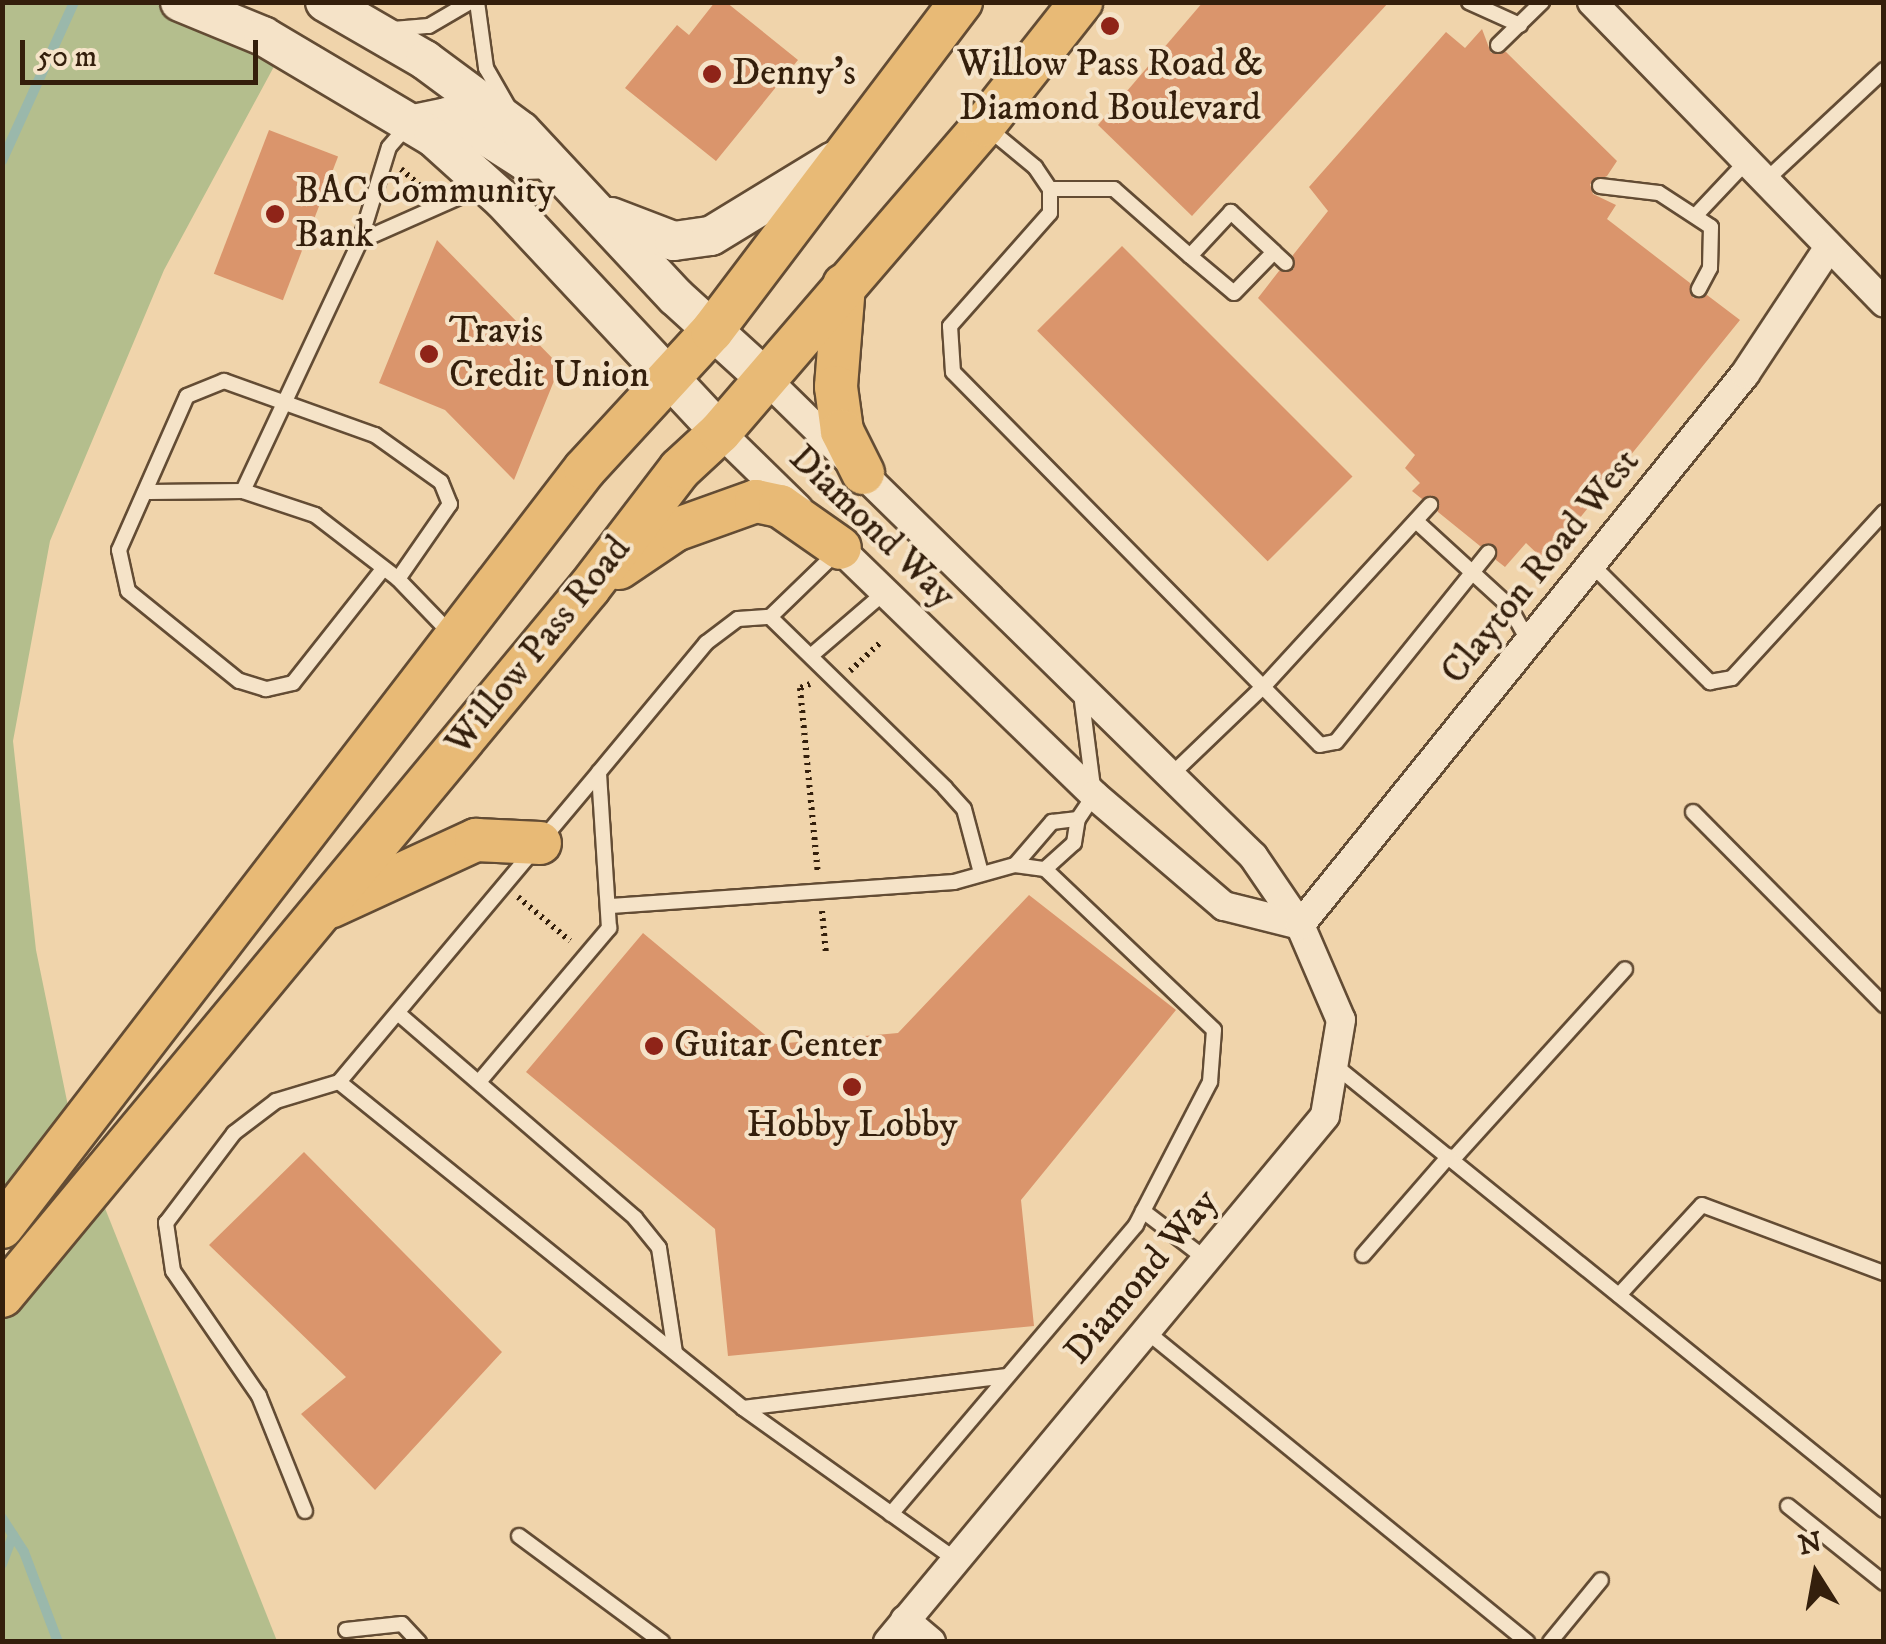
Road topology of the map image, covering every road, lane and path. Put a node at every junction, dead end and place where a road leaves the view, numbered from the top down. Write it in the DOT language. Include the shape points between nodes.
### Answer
graph roads {
  1 [pos="180,2"];
  2 [pos="325,2"];
  3 [pos="474,2"];
  4 [pos="961,2"];
  5 [pos="1081,2"];
  6 [pos="1469,2"];
  7 [pos="1542,2"];
  8 [pos="1602,6"];
  9 [pos="1520,24"];
  10 [pos="373,30"];
  11 [pos="1498,46"];
  12 [pos="1884,70"];
  13 [pos="410,122"];
  14 [pos="984,125"];
  15 [pos="521,131"];
  16 [pos="845,154"];
  17 [pos="552,162"];
  18 [pos="397,166"];
  19 [pos="1756,171"];
  20 [pos="486,185"];
  21 [pos="1600,186"];
  22 [pos="1050,189"];
  23 [pos="430,195"];
  24 [pos="596,210"];
  25 [pos="1697,214"];
  26 [pos="360,242"];
  27 [pos="1829,247"];
  28 [pos="1274,252"];
  29 [pos="1190,256"];
  30 [pos="1286,263"];
  31 [pos="844,285"];
  32 [pos="1698,289"];
  33 [pos="1884,302"];
  34 [pos="712,331"];
  35 [pos="669,379"];
  36 [pos="766,379"];
  37 [pos="284,401"];
  38 [pos="720,432"];
  39 [pos="862,473"];
  40 [pos="243,491"];
  41 [pos="149,492"];
  42 [pos="1430,506"];
  43 [pos="1884,512"];
  44 [pos="1416,521"];
  45 [pos="840,548"];
  46 [pos="1488,552"];
  47 [pos="1592,564"];
  48 [pos="383,569"];
  49 [pos="1476,570"];
  50 [pos="398,579"];
  51 [pos="589,588"];
  52 [pos="885,592"];
  53 [pos="770,616"];
  54 [pos="455,639"];
  55 [pos="882,641"];
  56 [pos="1529,642"];
  57 [pos="813,654"];
  58 [pos="834,676"];
  59 [pos="1264,686"];
  60 [pos="1080,690"];
  61 [pos="599,772"];
  62 [pos="1170,776"];
  63 [pos="1094,795"];
  64 [pos="1693,812"];
  65 [pos="1078,820"];
  66 [pos="540,843"];
  67 [pos="1015,865"];
  68 [pos="1046,869"];
  69 [pos="981,873"];
  70 [pos="505,886"];
  71 [pos="820,892"];
  72 [pos="611,906"];
  73 [pos="320,912"];
  74 [pos="1300,924"];
  75 [pos="826,954"];
  76 [pos="586,955"];
  77 [pos="1625,969"];
  78 [pos="1884,1005"];
  79 [pos="399,1014"];
  80 [pos="1338,1068"];
  81 [pos="338,1082"];
  82 [pos="478,1082"];
  83 [pos="1451,1157"];
  84 [pos="1143,1212"];
  85 [pos="2,1227"];
  86 [pos="1362,1254"];
  87 [pos="1206,1259"];
  88 [pos="1884,1274"];
  89 [pos="1618,1295"];
  90 [pos="2,1296"];
  91 [pos="1146,1331"];
  92 [pos="675,1352"];
  93 [pos="1008,1376"];
  94 [pos="743,1408"];
  95 [pos="1788,1506"];
  96 [pos="1884,1510"];
  97 [pos="305,1511"];
  98 [pos="891,1514"];
  99 [pos="519,1536"];
  100 [pos="955,1559"];
  101 [pos="1600,1580"];
  102 [pos="1884,1584"];
  103 [pos="346,1630"];
  104 [pos="896,1631"];
  105 [pos="420,1642"];
  106 [pos="662,1642"];
  107 [pos="931,1642"];
  108 [pos="1526,1642"];
  109 [pos="1550,1642"];
  1 -- 13 [label="main road" via="263,36"];
  2 -- 10 [label="main road"];
  3 -- 10 [label="lane" via="429,26"];
  3 -- 15 [label="lane" via="486,68"];
  4 -- 16 [label="main road, Willow Pass Road"];
  5 -- 14 [label="main road, Willow Pass Road"];
  6 -- 9 [label="lane"];
  7 -- 9 [label="lane"];
  8 -- 19 [label="street"];
  9 -- 11 [label="lane"];
  10 -- 15 [label="main road"];
  12 -- 19 [label="lane"];
  13 -- 17 [label="street" via="446,114 523,163"];
  13 -- 20 [label="main road"];
  13 -- 26 [label="lane" via="389,147 370,192"];
  14 -- 22 [label="lane" via="1036,167"];
  14 -- 31 [label="main road, Willow Pass Road"];
  15 -- 17 [label="main road"];
  16 -- 24 [label="main road" via="711,236 674,242"];
  16 -- 34 [label="main road, Willow Pass Road"];
  17 -- 24 [label="main road"];
  18 -- 23 [label="path"];
  19 -- 25 [label="lane"];
  19 -- 27 [label="street"];
  20 -- 26 [label="lane"];
  20 -- 35 [label="main road"];
  21 -- 25 [label="lane" via="1658,193"];
  22 -- 29 [label="lane" via="1114,189"];
  22 -- 59 [label="lane" via="1050,213 950,326 954,372"];
  24 -- 34 [label="main road"];
  25 -- 32 [label="lane" via="1711,227 1714,244"];
  26 -- 37 [label="lane"];
  27 -- 33 [label="street"];
  27 -- 47 [label="street, Clayton Road West" via="1745,374"];
  28 -- 29 [label="lane" via="1234,293"];
  28 -- 29 [label="lane" via="1231,212"];
  28 -- 30 [label="lane"];
  31 -- 36 [label="main road, Willow Pass Road"];
  31 -- 39 [label="main road" via="836,388 842,432"];
  34 -- 35 [label="main road, Willow Pass Road"];
  34 -- 36 [label="main road"];
  35 -- 38 [label="main road"];
  35 -- 54 [label="main road, Willow Pass Road" via="584,469"];
  36 -- 38 [label="main road, Willow Pass Road"];
  36 -- 39 [label="street, Diamond Way"];
  37 -- 40 [label="lane"];
  37 -- 41 [label="lane" via="224,381 203,385 187,396"];
  37 -- 50 [label="lane" via="374,435 442,482 450,504"];
  38 -- 45 [label="street, Diamond Way"];
  38 -- 51 [label="main road, Willow Pass Road" via="680,469"];
  39 -- 60 [label="street, Diamond Way"];
  40 -- 41 [label="lane"];
  40 -- 48 [label="lane" via="315,515"];
  41 -- 48 [label="lane" via="119,550 128,591 239,682 292,684"];
  42 -- 44 [label="lane"];
  43 -- 47 [label="lane" via="1732,678 1710,682"];
  44 -- 49 [label="lane"];
  44 -- 59 [label="lane"];
  45 -- 51 [label="main road" via="780,506 756,500 674,530"];
  45 -- 52 [label="street, Diamond Way"];
  45 -- 53 [label="lane"];
  46 -- 49 [label="lane"];
  47 -- 56 [label="street, Clayton Road West"];
  48 -- 50 [label="lane"];
  49 -- 56 [label="lane" via="1510,606"];
  49 -- 59 [label="lane" via="1336,742 1320,746"];
  50 -- 54 [label="lane"];
  51 -- 73 [label="main road, Willow Pass Road"];
  52 -- 57 [label="lane"];
  52 -- 63 [label="street, Diamond Way"];
  53 -- 57 [label="lane"];
  53 -- 61 [label="lane" via="738,620 706,643"];
  54 -- 85 [label="main road, Willow Pass Road"];
  55 -- 58 [label="path" via="852,670"];
  56 -- 74 [label="street, Clayton Road West"];
  57 -- 58 [label="lane"];
  58 -- 69 [label="lane" via="964,809"];
  58 -- 71 [label="path" via="800,688"];
  59 -- 62 [label="lane"];
  60 -- 62 [label="street, Diamond Way"];
  60 -- 63 [label="lane"];
  61 -- 66 [label="lane"];
  61 -- 72 [label="lane"];
  62 -- 74 [label="street, Diamond Way" via="1253,856"];
  63 -- 65 [label="lane"];
  63 -- 74 [label="street, Diamond Way" via="1224,906"];
  64 -- 78 [label="lane"];
  65 -- 67 [label="lane" via="1052,822"];
  65 -- 68 [label="lane" via="1074,844"];
  66 -- 70 [label="lane"];
  66 -- 73 [label="main road" via="476,840"];
  67 -- 68 [label="lane"];
  67 -- 69 [label="lane"];
  68 -- 84 [label="lane" via="1214,1030 1210,1082"];
  69 -- 71 [label="lane" via="954,882"];
  70 -- 76 [label="path"];
  70 -- 79 [label="lane"];
  71 -- 72 [label="lane"];
  71 -- 75 [label="path"];
  72 -- 76 [label="lane" via="609,928"];
  73 -- 90 [label="main road, Willow Pass Road"];
  74 -- 80 [label="street, Diamond Way" via="1342,1020"];
  76 -- 82 [label="lane"];
  77 -- 83 [label="lane"];
  79 -- 81 [label="lane"];
  79 -- 82 [label="lane"];
  80 -- 83 [label="lane"];
  80 -- 87 [label="street, Diamond Way" via="1325,1116"];
  81 -- 92 [label="lane"];
  81 -- 97 [label="lane" via="276,1102 234,1134 166,1223 173,1271 258,1396"];
  82 -- 92 [label="lane" via="635,1218 660,1248"];
  83 -- 86 [label="lane"];
  83 -- 89 [label="lane"];
  84 -- 87 [label="lane"];
  84 -- 93 [label="lane"];
  87 -- 91 [label="street, Diamond Way"];
  88 -- 89 [label="lane" via="1702,1205"];
  89 -- 96 [label="lane"];
  91 -- 100 [label="street, Diamond Way"];
  91 -- 108 [label="lane"];
  92 -- 94 [label="lane"];
  93 -- 94 [label="lane"];
  93 -- 98 [label="lane"];
  94 -- 98 [label="lane"];
  95 -- 102 [label="lane"];
  98 -- 100 [label="lane"];
  99 -- 106 [label="lane"];
  100 -- 104 [label="street, Diamond Way"];
  101 -- 109 [label="lane"];
  103 -- 105 [label="lane" via="402,1624"];
  104 -- 107 [label="street"];
}
